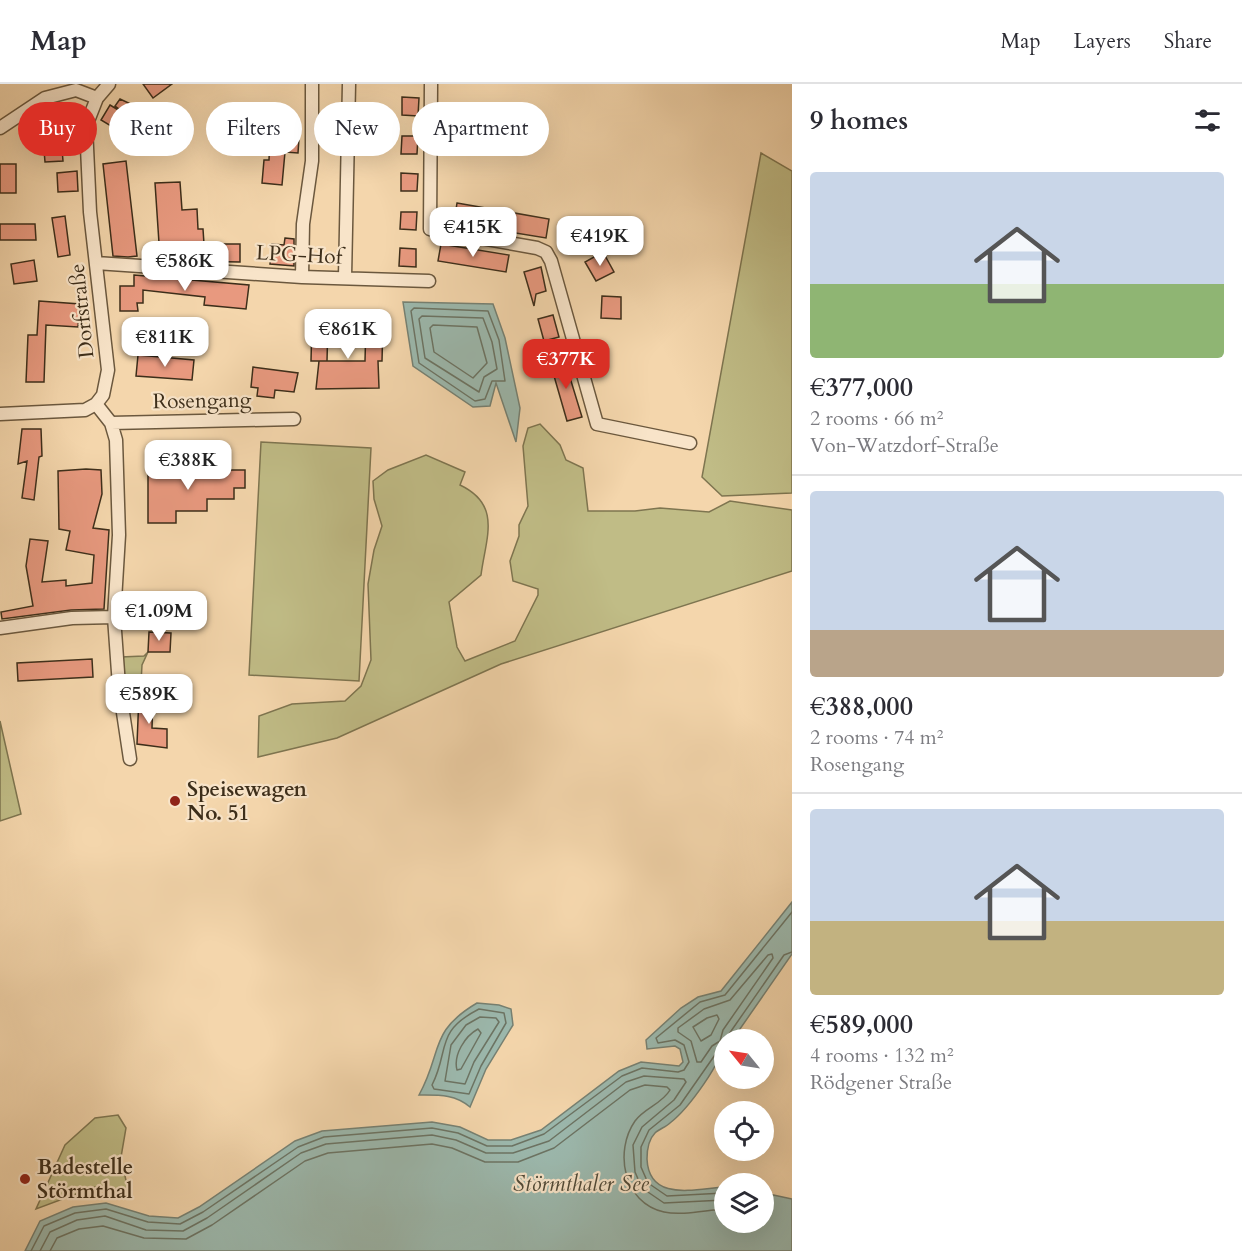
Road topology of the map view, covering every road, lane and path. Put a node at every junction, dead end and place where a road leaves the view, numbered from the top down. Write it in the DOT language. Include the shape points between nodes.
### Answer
graph roads {
  1 [pos="109,84"];
  2 [pos="312,84"];
  3 [pos="349,84"];
  4 [pos="430,84"];
  5 [pos="97,98"];
  6 [pos="0,128"];
  7 [pos="96,263"];
  8 [pos="302,277"];
  9 [pos="345,277"];
  10 [pos="429,281"];
  11 [pos="96,404"];
  12 [pos="0,414"];
  13 [pos="294,419"];
  14 [pos="111,423"];
  15 [pos="690,443"];
  16 [pos="114,617"];
  17 [pos="0,628"];
  18 [pos="130,759"];
  1 -- 5 [label="street, Dorfstraße"];
  2 -- 8 [label="street" via="312,161 303,224"];
  3 -- 9 [label="street"];
  4 -- 15 [label="street" via="430,230 546,252 597,424"];
  5 -- 6 [label="street" via="76,90 45,98"];
  5 -- 7 [label="street, Dorfstraße" via="86,126"];
  7 -- 8 [label="street, LPG-Hof"];
  7 -- 11 [label="street, Dorfstraße" via="108,370 103,395"];
  8 -- 9 [label="street, LPG-Hof"];
  9 -- 10 [label="street, LPG-Hof"];
  11 -- 12 [label="street" via="85,410"];
  11 -- 14 [label="street"];
  13 -- 14 [label="street, Rosengang"];
  14 -- 16 [label="street" via="116,440 119,535"];
  16 -- 17 [label="street" via="72,618"];
  16 -- 18 [label="street"];
}
